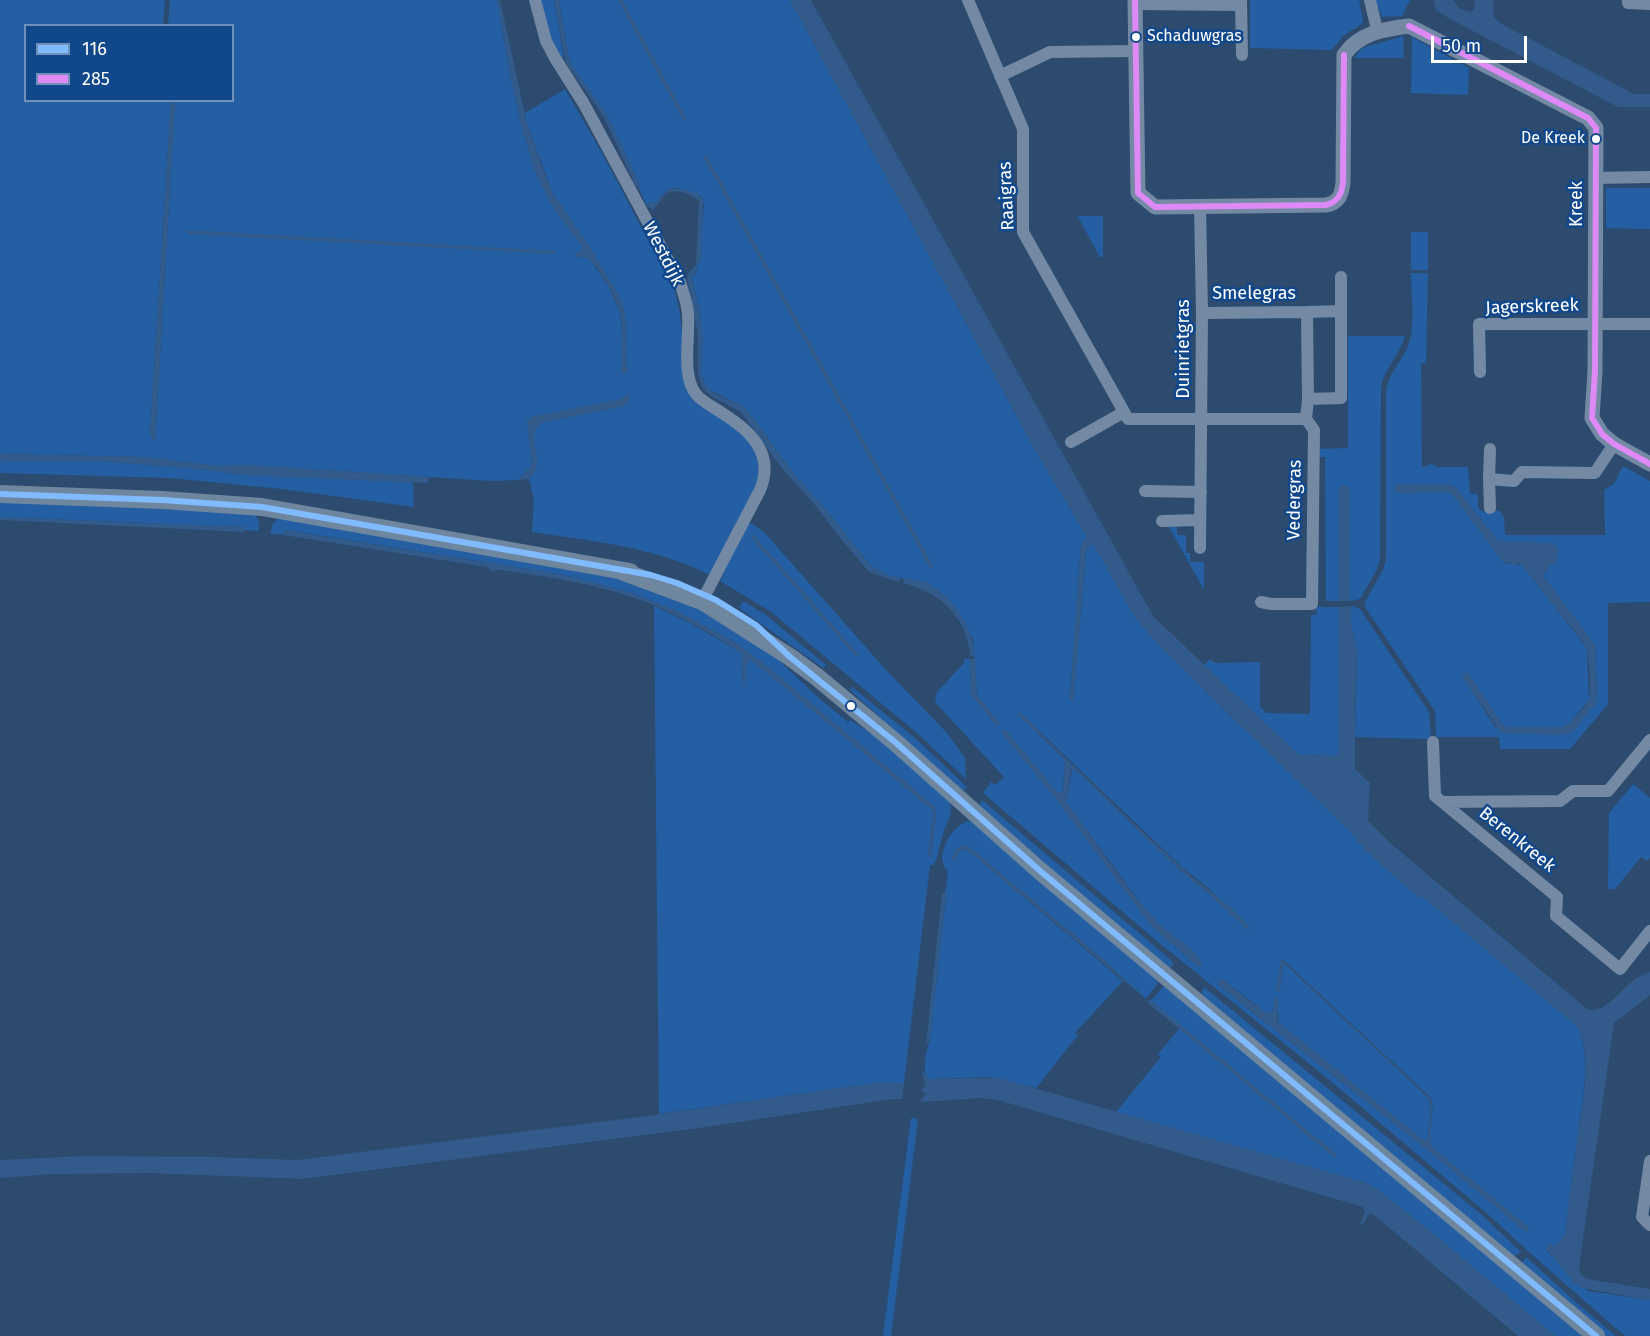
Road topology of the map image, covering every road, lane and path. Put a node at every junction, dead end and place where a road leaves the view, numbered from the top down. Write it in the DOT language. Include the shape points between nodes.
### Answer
graph roads {
  1 [pos="535,0"];
  2 [pos="968,0"];
  3 [pos="1370,0"];
  4 [pos="1135,2"];
  5 [pos="1628,2"];
  6 [pos="1241,3"];
  7 [pos="1650,4"];
  8 [pos="1377,30"];
  9 [pos="1136,51"];
  10 [pos="1242,55"];
  11 [pos="1000,76"];
  12 [pos="1650,177"];
  13 [pos="1596,178"];
  14 [pos="1200,206"];
  15 [pos="1341,277"];
  16 [pos="1341,311"];
  17 [pos="1307,312"];
  18 [pos="1202,313"];
  19 [pos="1596,324"];
  20 [pos="1650,324"];
  21 [pos="1480,372"];
  22 [pos="1308,399"];
  23 [pos="1124,412"];
  24 [pos="1201,418"];
  25 [pos="1306,419"];
  26 [pos="1071,442"];
  27 [pos="1614,444"];
  28 [pos="1490,448"];
  29 [pos="1650,464"];
  30 [pos="1489,479"];
  31 [pos="1145,491"];
  32 [pos="1201,492"];
  33 [pos="0,494"];
  34 [pos="1490,508"];
  35 [pos="1200,520"];
  36 [pos="1162,521"];
  37 [pos="1200,548"];
  38 [pos="703,598"];
  39 [pos="1261,602"];
  40 [pos="1650,740"];
  41 [pos="1433,742"];
  42 [pos="1442,802"];
  43 [pos="1650,931"];
  44 [pos="1650,1161"];
  45 [pos="1650,1225"];
  46 [pos="1596,1336"];
  1 -- 38 [label="street, Westdijk" via="550,50 584,104 680,282 688,312 691,386 698,396 743,428 765,460 760,490"];
  2 -- 11 [label="street, Raaigras"];
  3 -- 8 [label="street"];
  4 -- 6 [label="street"];
  4 -- 9 [label="street"];
  5 -- 7 [label="street"];
  6 -- 10 [label="street"];
  8 -- 13 [label="street, Kreek" via="1409,26 1588,118 1596,128"];
  8 -- 14 [label="street" via="1344,55 1343,182 1337,201 1326,205"];
  9 -- 11 [label="street" via="1050,52"];
  9 -- 14 [label="street" via="1138,193 1155,207"];
  11 -- 23 [label="street, Raaigras" via="1023,129 1023,232"];
  12 -- 13 [label="street"];
  13 -- 19 [label="street, Kreek"];
  14 -- 18 [label="street, Duinrietgras"];
  15 -- 16 [label="street"];
  16 -- 17 [label="street"];
  16 -- 22 [label="street" via="1341,398"];
  17 -- 18 [label="street, Smelegras"];
  17 -- 22 [label="street, Vedergras"];
  18 -- 24 [label="street, Duinrietgras"];
  19 -- 20 [label="street"];
  19 -- 21 [label="street, Jagerskreek" via="1479,324"];
  19 -- 27 [label="street, Kreek" via="1592,418"];
  22 -- 25 [label="street, Vedergras"];
  23 -- 24 [label="street" via="1128,419"];
  23 -- 26 [label="street"];
  24 -- 25 [label="street"];
  24 -- 32 [label="street, Duinrietgras"];
  25 -- 39 [label="street, Vedergras" via="1314,430 1312,604"];
  27 -- 29 [label="street, Kreek"];
  27 -- 30 [label="street" via="1595,473 1522,472 1514,481"];
  28 -- 30 [label="street"];
  30 -- 34 [label="street"];
  31 -- 32 [label="street"];
  32 -- 35 [label="street, Duinrietgras"];
  33 -- 38 [label="main road" via="262,507 651,575 677,583"];
  35 -- 36 [label="street"];
  35 -- 37 [label="street, Duinrietgras"];
  38 -- 46 [label="main road" via="790,657 895,742 1047,877"];
  40 -- 42 [label="street" via="1608,791 1573,791 1560,801"];
  41 -- 42 [label="street" via="1435,796"];
  42 -- 43 [label="street, Berenkreek" via="1557,897 1556,916 1620,969"];
  44 -- 45 [label="street" via="1642,1217"];
}
